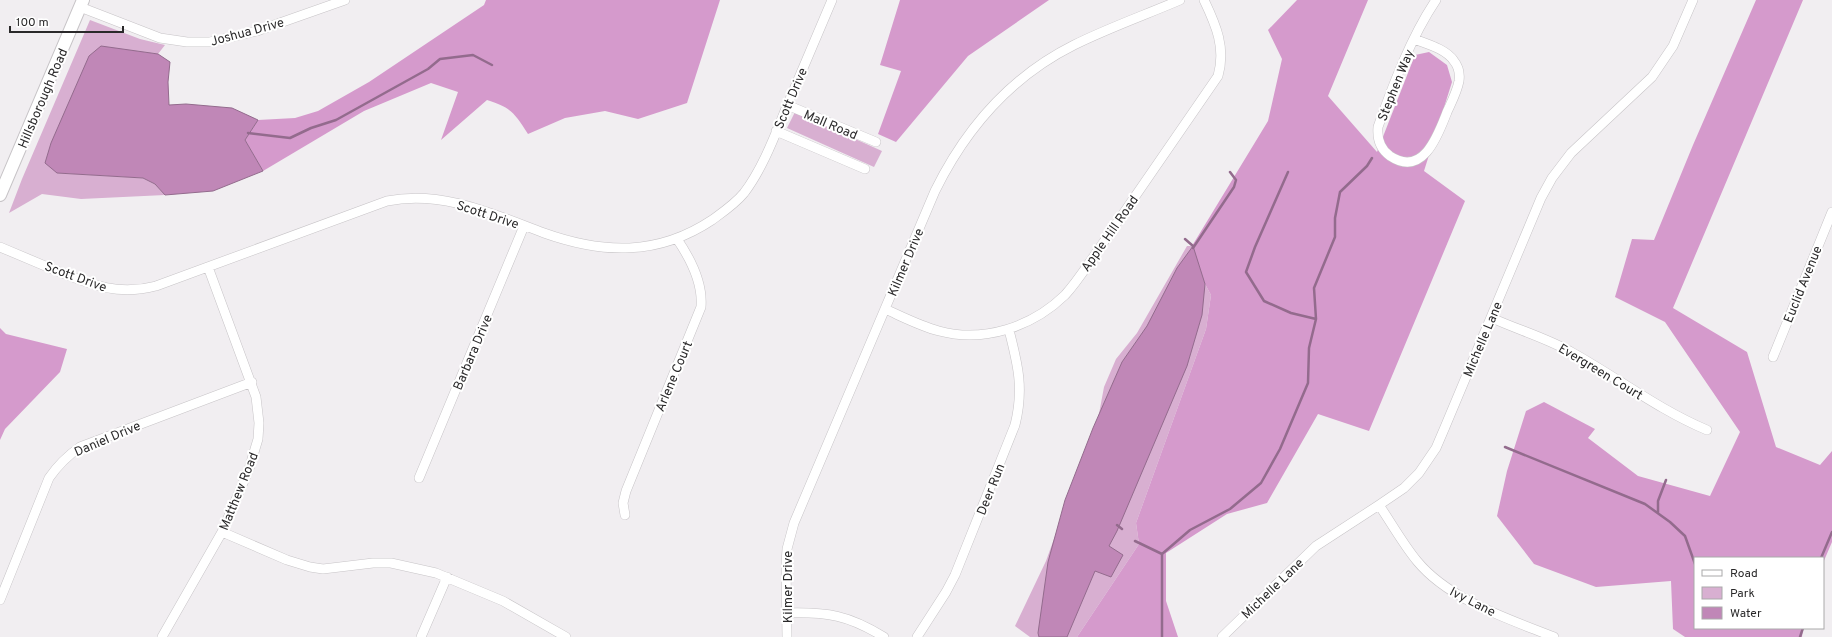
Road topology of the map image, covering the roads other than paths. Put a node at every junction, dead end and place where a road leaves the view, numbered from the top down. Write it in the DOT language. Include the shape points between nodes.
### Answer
graph roads {
  1 [pos="345,0"];
  2 [pos="832,0"];
  3 [pos="1180,0"];
  4 [pos="1204,0"];
  5 [pos="1436,0"];
  6 [pos="1693,0"];
  7 [pos="82,3"];
  8 [pos="1414,39"];
  9 [pos="787,105"];
  10 [pos="776,132"];
  11 [pos="876,142"];
  12 [pos="865,169"];
  13 [pos="0,195"];
  14 [pos="1832,212"];
  15 [pos="524,226"];
  16 [pos="677,239"];
  17 [pos="0,247"];
  18 [pos="208,267"];
  19 [pos="885,309"];
  20 [pos="1492,318"];
  21 [pos="1009,330"];
  22 [pos="1773,357"];
  23 [pos="252,382"];
  24 [pos="1707,430"];
  25 [pos="419,478"];
  26 [pos="1379,505"];
  27 [pos="625,515"];
  28 [pos="222,532"];
  29 [pos="447,577"];
  30 [pos="0,600"];
  31 [pos="787,613"];
  32 [pos="162,637"];
  33 [pos="421,637"];
  34 [pos="566,637"];
  35 [pos="787,637"];
  36 [pos="884,637"];
  37 [pos="917,637"];
  38 [pos="1222,637"];
  39 [pos="1554,637"];
  1 -- 7 [label="street, Joshua Drive" via="257,32 210,42 160,38"];
  2 -- 9 [label="street, Scott Drive"];
  3 -- 19 [label="street, Kilmer Drive" via="1075,44 1054,56 1006,92 984,115 956,151 941,179"];
  4 -- 21 [label="street, Apple Hill Road" via="1221,43 1220,68 1213,85 1066,293 1047,310"];
  5 -- 8 [label="street, Stephen Way" via="1424,17"];
  6 -- 20 [label="street, Michelle Lane" via="1673,46 1652,77 1571,153 1552,178 1541,198"];
  7 -- 13 [label="street, Hillsborough Road"];
  8 -- 8 [label="street, Stephen Way" via="1378,127 1379,143 1384,151 1394,159 1409,161 1423,156 1433,144 1459,81 1457,67 1450,56"];
  9 -- 10 [label="street, Scott Drive"];
  9 -- 11 [label="street, Mall Road"];
  10 -- 12 [label="street"];
  10 -- 16 [label="street, Scott Drive" via="744,193 725,211"];
  14 -- 22 [label="street, Euclid Avenue"];
  15 -- 16 [label="street, Scott Drive" via="565,241 601,248 640,248"];
  15 -- 18 [label="street, Scott Drive" via="456,202 426,198 396,199"];
  15 -- 25 [label="street, Barbara Drive"];
  16 -- 27 [label="street, Arlene Court" via="696,276 702,300 701,307 626,491"];
  17 -- 18 [label="street, Scott Drive" via="94,286 116,290 147,289"];
  18 -- 23 [label="street, Matthew Road"];
  19 -- 21 [label="street, Apple Hill Road" via="951,333 975,335"];
  19 -- 31 [label="street, Kilmer Drive" via="789,538 786,563"];
  20 -- 24 [label="street, Evergreen Court" via="1573,353 1661,408"];
  20 -- 26 [label="street, Michelle Lane" via="1436,448 1419,473 1404,488"];
  21 -- 37 [label="street, Deer Run" via="1019,365 1019,412 955,575"];
  23 -- 28 [label="street, Matthew Road" via="259,410 258,439 249,468"];
  23 -- 30 [label="street, Daniel Drive" via="80,447 68,455 58,465 46,485"];
  26 -- 38 [label="street, Michelle Lane" via="1316,546"];
  26 -- 39 [label="street, Ivy Lane" via="1416,561 1438,581 1465,600"];
  28 -- 29 [label="street" via="310,567 323,569 391,563"];
  28 -- 32 [label="street, Matthew Road"];
  29 -- 33 [label="street"];
  29 -- 34 [label="street" via="503,601"];
  31 -- 35 [label="street, Kilmer Drive"];
  31 -- 36 [label="street" via="834,615 859,623"];
}
